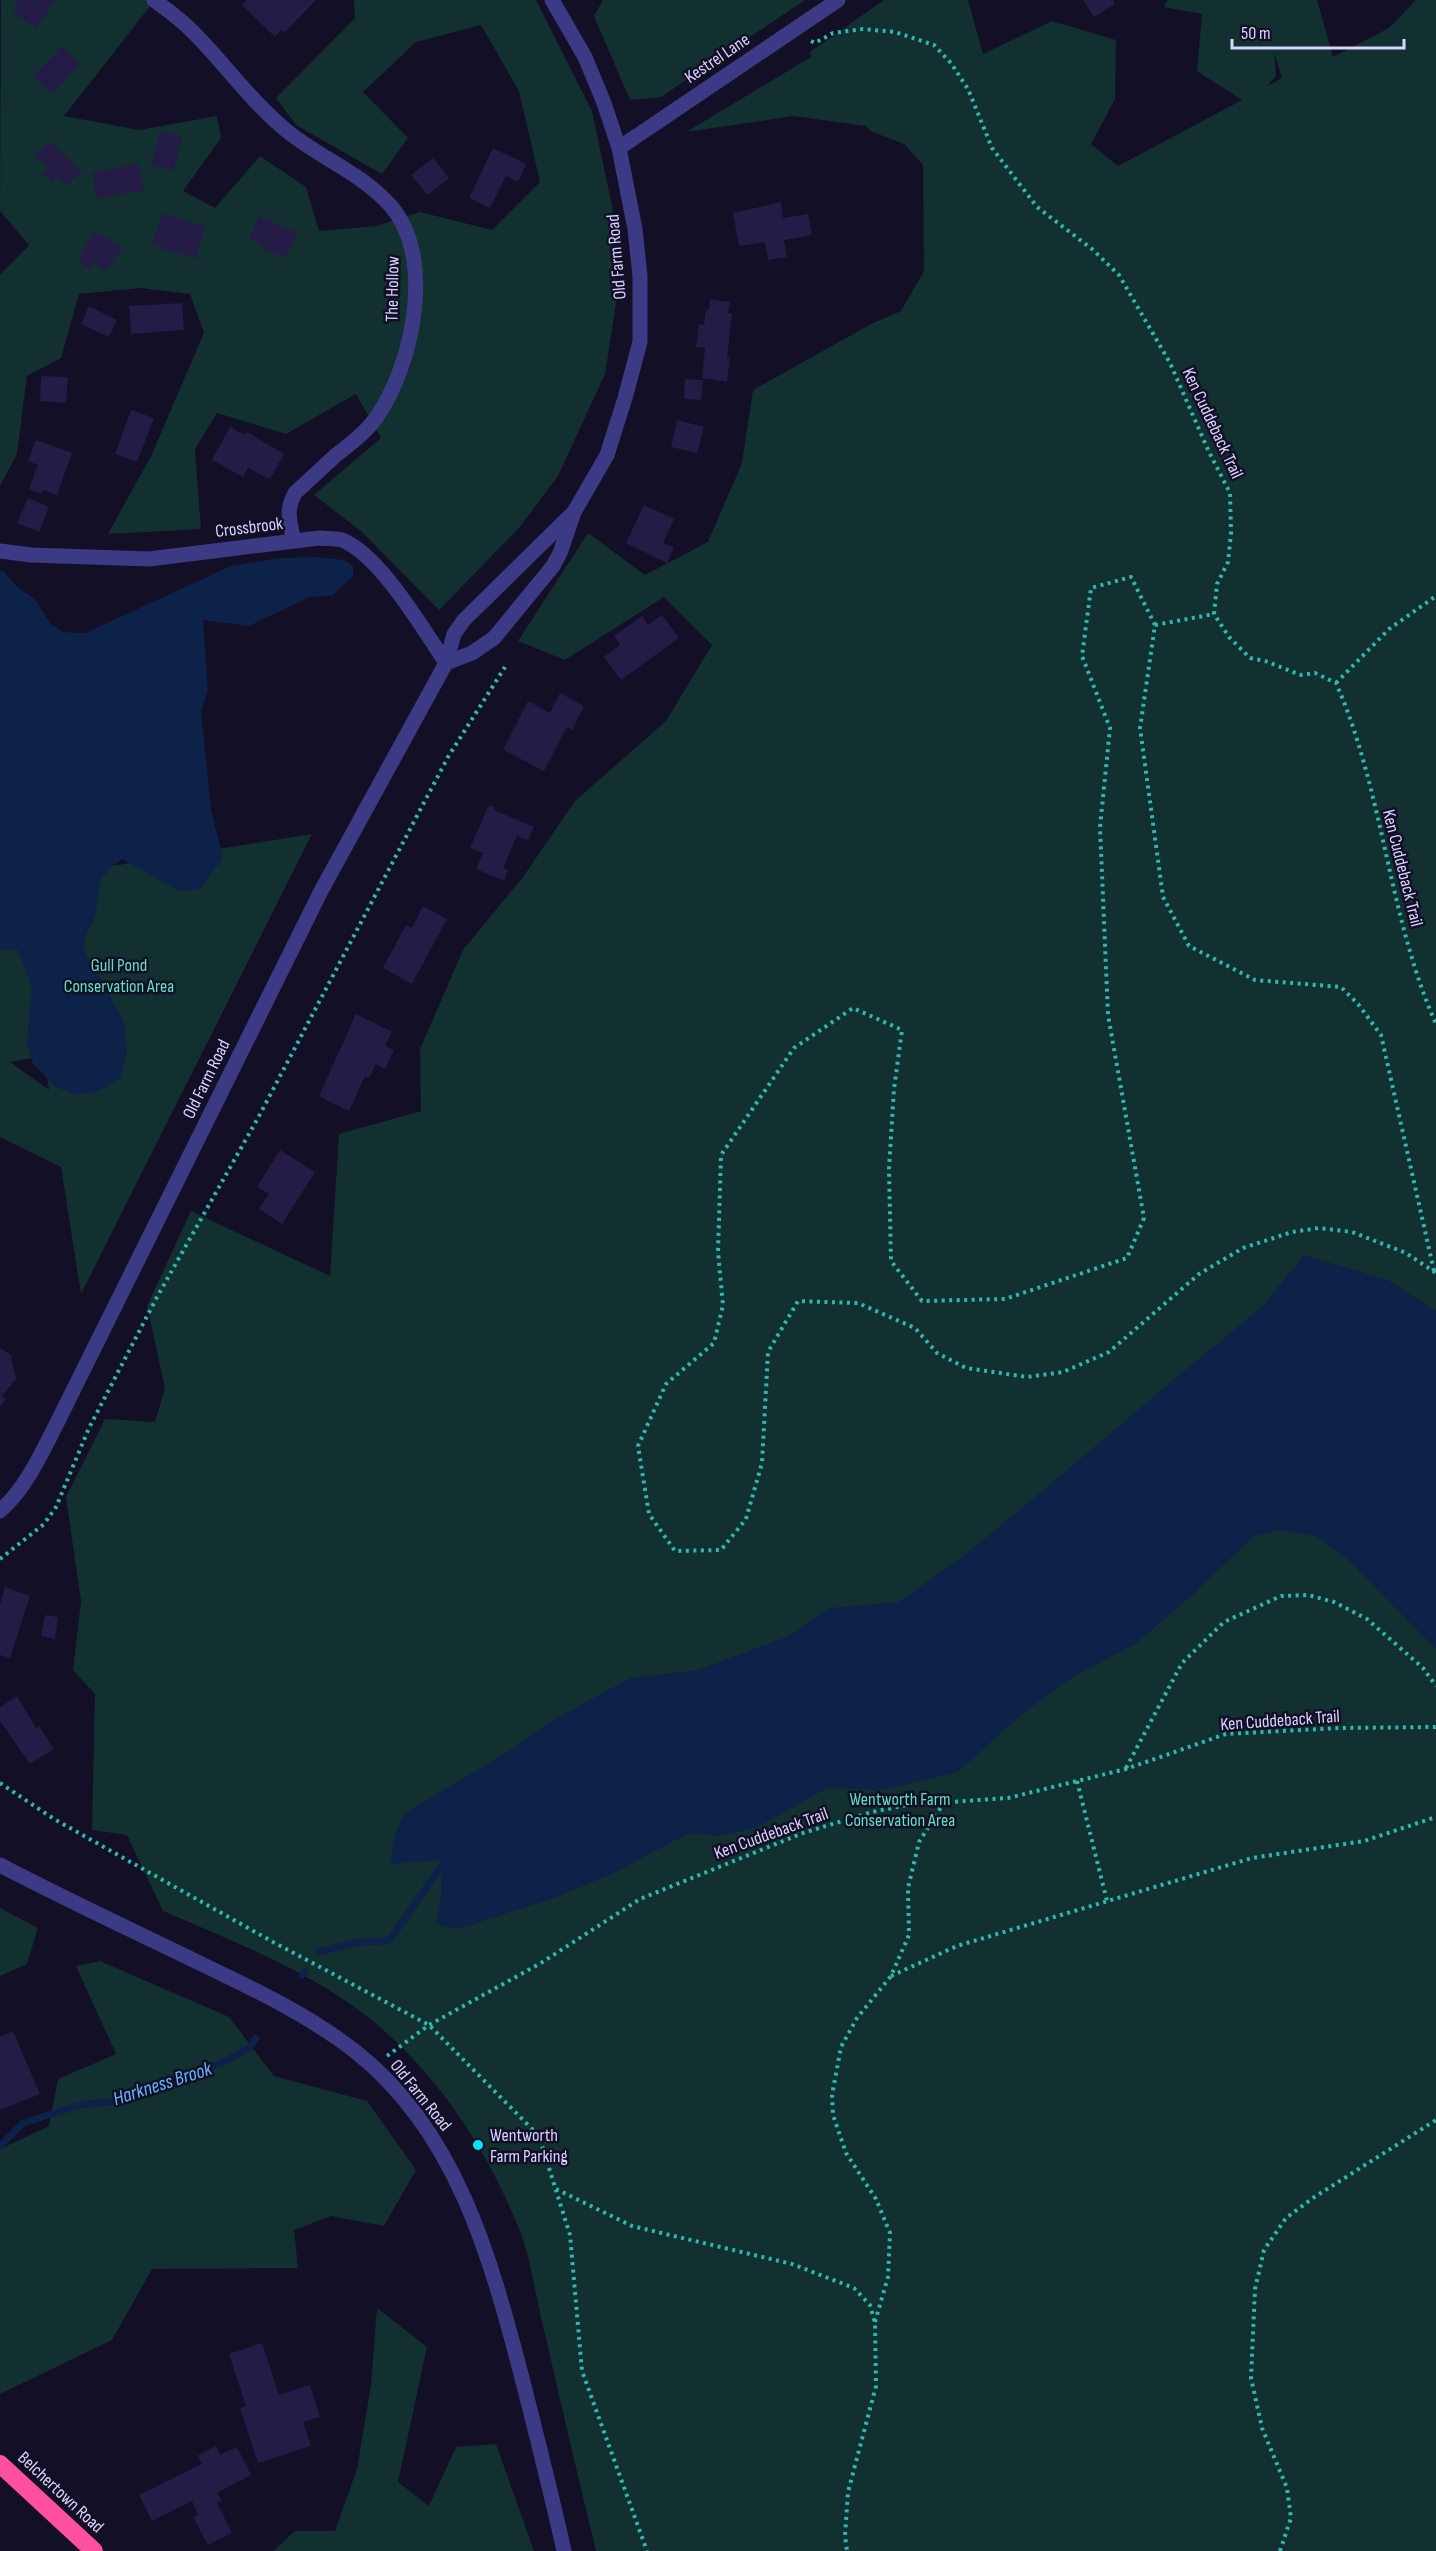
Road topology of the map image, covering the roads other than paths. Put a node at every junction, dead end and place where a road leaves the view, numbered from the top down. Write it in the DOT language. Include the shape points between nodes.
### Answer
graph roads {
  1 [pos="154,0"];
  2 [pos="552,0"];
  3 [pos="838,0"];
  4 [pos="619,148"];
  5 [pos="574,512"];
  6 [pos="294,541"];
  7 [pos="0,551"];
  8 [pos="446,663"];
  9 [pos="0,1511"];
  10 [pos="0,1866"];
  11 [pos="0,2464"];
  12 [pos="94,2551"];
  13 [pos="564,2551"];
  1 -- 6 [label="street, The Hollow" via="189,27 267,114 288,132 352,172 389,204 404,223 413,251 414,314 395,385 377,417 295,494 288,516"];
  2 -- 4 [label="street, Old Farm Road" via="585,57"];
  3 -- 4 [label="street, Kestrel Lane"];
  4 -- 5 [label="street, Old Farm Road" via="635,229 640,342 607,455"];
  5 -- 8 [label="street, Old Farm Road" via="464,620 454,634"];
  5 -- 8 [label="street, Old Farm Road" via="553,566 494,638 472,653"];
  6 -- 7 [label="street, Crossbrook" via="148,559"];
  6 -- 8 [label="street, Crossbrook" via="341,540 357,550 383,573"];
  8 -- 9 [label="street, Old Farm Road" via="321,891 31,1474"];
  10 -- 13 [label="street, Old Farm Road" via="286,2008 335,2037 373,2066 408,2105 445,2157 477,2224 504,2309"];
  11 -- 12 [label="highway, Belchertown Road"];
}
